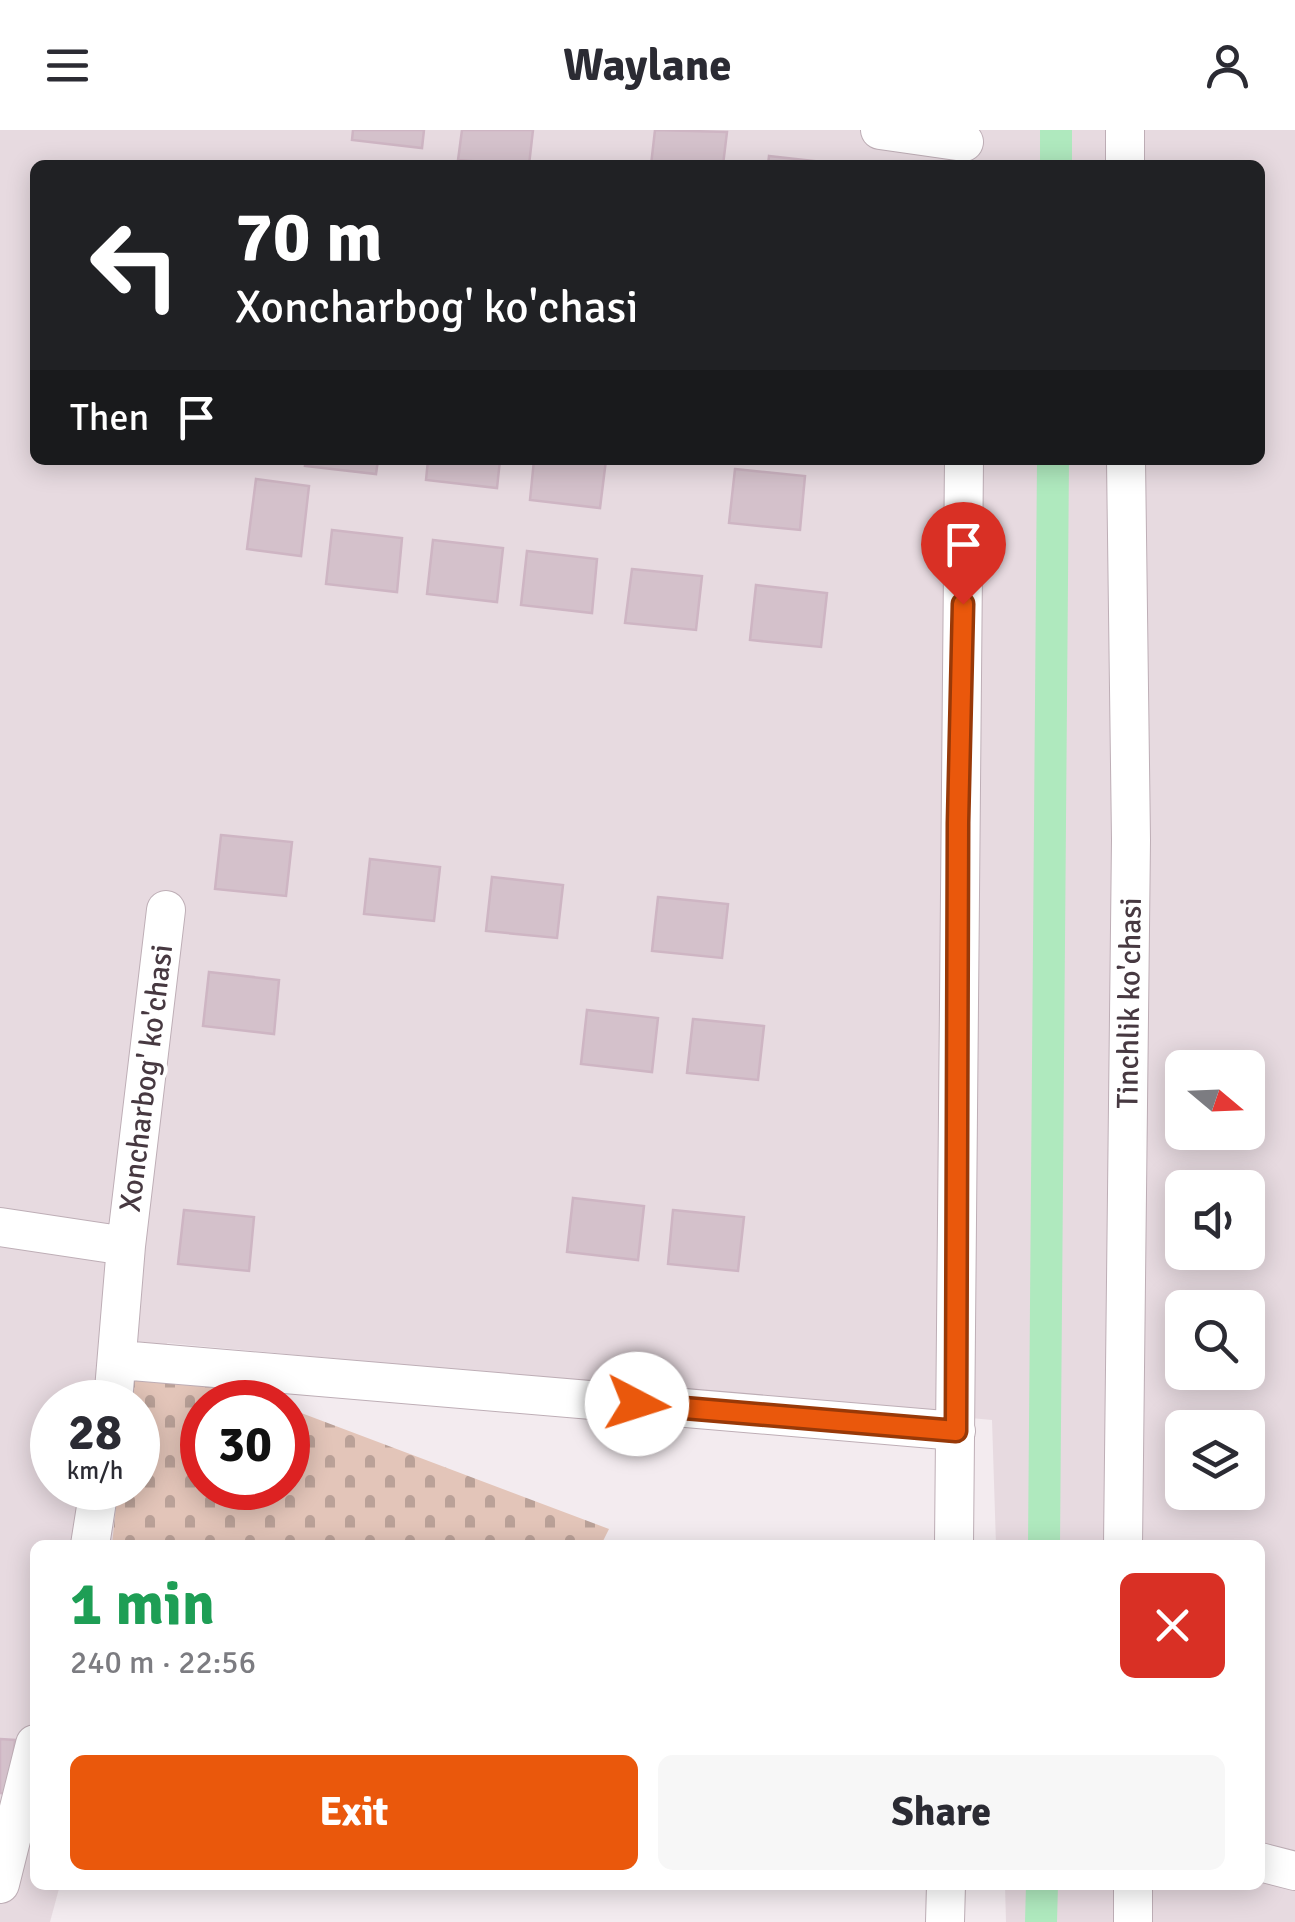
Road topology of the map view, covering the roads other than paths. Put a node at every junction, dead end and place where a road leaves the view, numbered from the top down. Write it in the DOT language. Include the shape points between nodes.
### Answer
graph roads {
  1 [pos="880,130"];
  2 [pos="1125,130"];
  3 [pos="964,146"];
  4 [pos="1125,160"];
  5 [pos="964,465"];
  6 [pos="1126,465"];
  7 [pos="166,910"];
  8 [pos="0,1227"];
  9 [pos="126,1246"];
  10 [pos="120,1360"];
  11 [pos="117,1380"];
  12 [pos="956,1431"];
  13 [pos="96,1510"];
  14 [pos="91,1540"];
  15 [pos="954,1540"];
  16 [pos="1123,1540"];
  17 [pos="30,1764"];
  18 [pos="1265,1863"];
  19 [pos="1295,1871"];
  20 [pos="0,1884"];
  21 [pos="946,1890"];
  22 [pos="1132,1890"];
  23 [pos="945,1922"];
  24 [pos="1133,1922"];
  1 -- 3 [label="street"];
  2 -- 4 [label="street"];
  5 -- 12 [label="street"];
  6 -- 16 [label="street, Tinchlik ko'chasi" via="1131,840"];
  7 -- 9 [label="street, Xoncharbog' ko'chasi"];
  8 -- 9 [label="street, Xoncharbog' ko'chasi"];
  9 -- 10 [label="street, Xoncharbog' ko'chasi"];
  10 -- 11 [label="street, Xoncharbog' ko'chasi"];
  10 -- 12 [label="street"];
  12 -- 15 [label="street"];
  13 -- 14 [label="street"];
  17 -- 20 [label="street"];
  18 -- 19 [label="street"];
  21 -- 23 [label="street"];
  22 -- 24 [label="street"];
}
